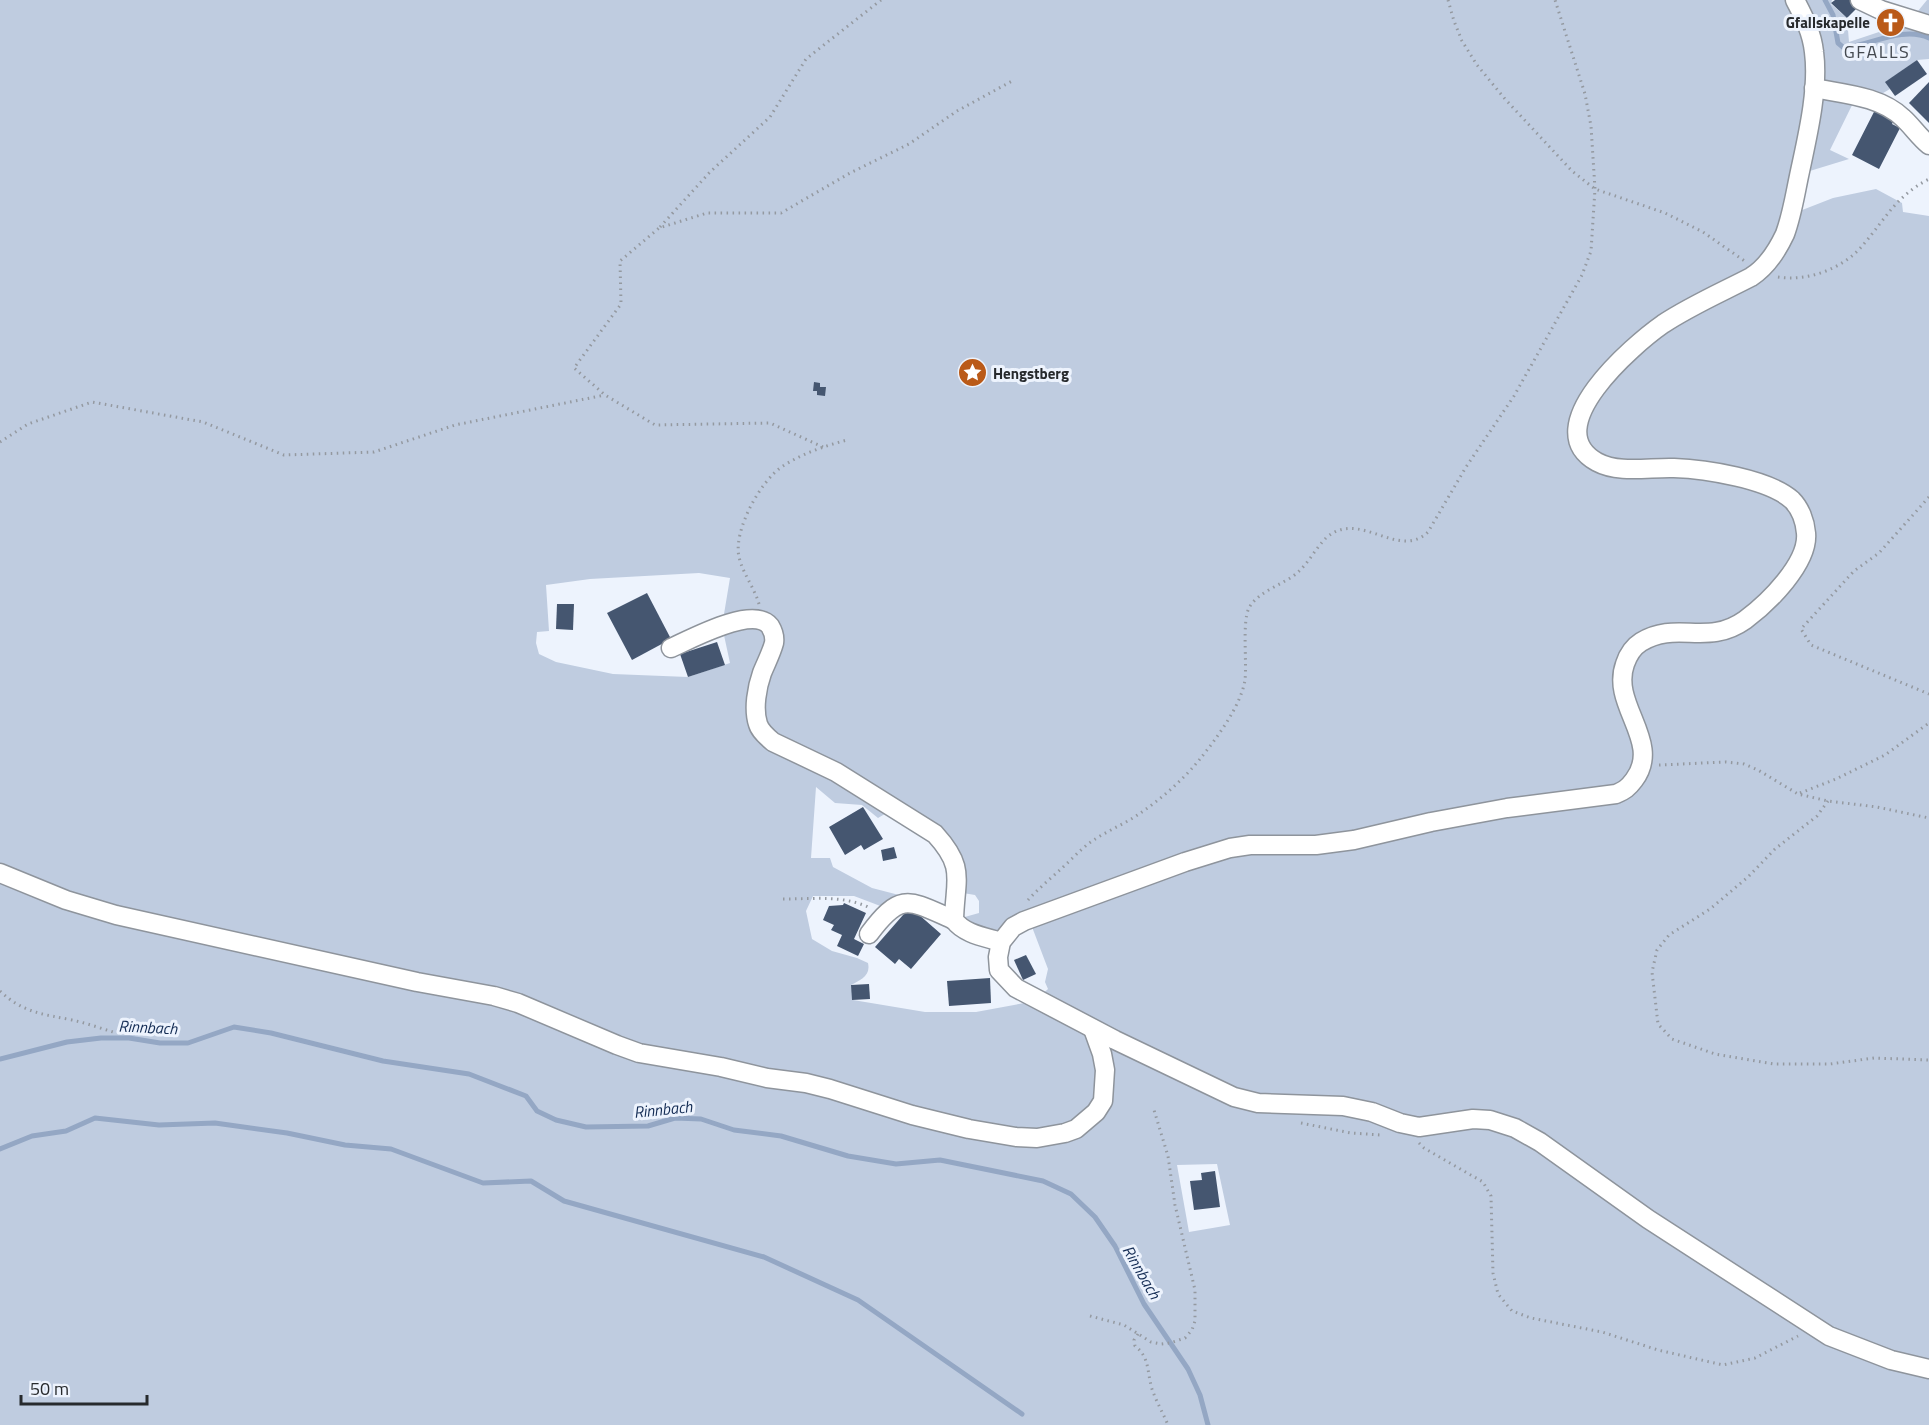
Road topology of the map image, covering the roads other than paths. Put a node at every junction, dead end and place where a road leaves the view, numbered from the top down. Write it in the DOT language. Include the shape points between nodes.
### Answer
graph roads {
  1 [pos="1795,0"];
  2 [pos="1860,0"];
  3 [pos="1929,25"];
  4 [pos="1814,88"];
  5 [pos="1929,145"];
  6 [pos="671,648"];
  7 [pos="0,873"];
  8 [pos="954,920"];
  9 [pos="869,934"];
  10 [pos="1001,942"];
  11 [pos="1093,1029"];
  12 [pos="1929,1369"];
  1 -- 4 [label="street" via="1812,41"];
  2 -- 3 [label="street"];
  4 -- 5 [label="street" via="1885,105 1902,116"];
  4 -- 10 [label="street" via="1791,214 1777,250 1759,272 1640,340 1604,377 1580,414 1578,436 1597,462 1622,468 1708,471 1767,486 1793,501 1805,524 1804,551 1795,568 1748,618 1720,633 1649,637 1627,657 1622,670 1624,702 1642,741 1643,753 1638,775 1627,790 1507,808 1354,840 1230,848 1024,921"];
  6 -- 8 [label="street" via="740,620 764,620 775,641 757,694 758,724 772,742 836,772 935,834 956,865"];
  7 -- 11 [label="street" via="116,915 502,998 639,1053 806,1083 912,1115 1016,1137 1065,1133 1096,1112 1103,1101 1106,1070"];
  8 -- 9 [label="street" via="905,902 884,914"];
  8 -- 10 [label="street" via="958,926"];
  10 -- 11 [label="street" via="998,964 1007,980"];
  11 -- 12 [label="street" via="1234,1096 1258,1103 1343,1106 1412,1126 1473,1119 1515,1128 1815,1328 1858,1349"];
}
